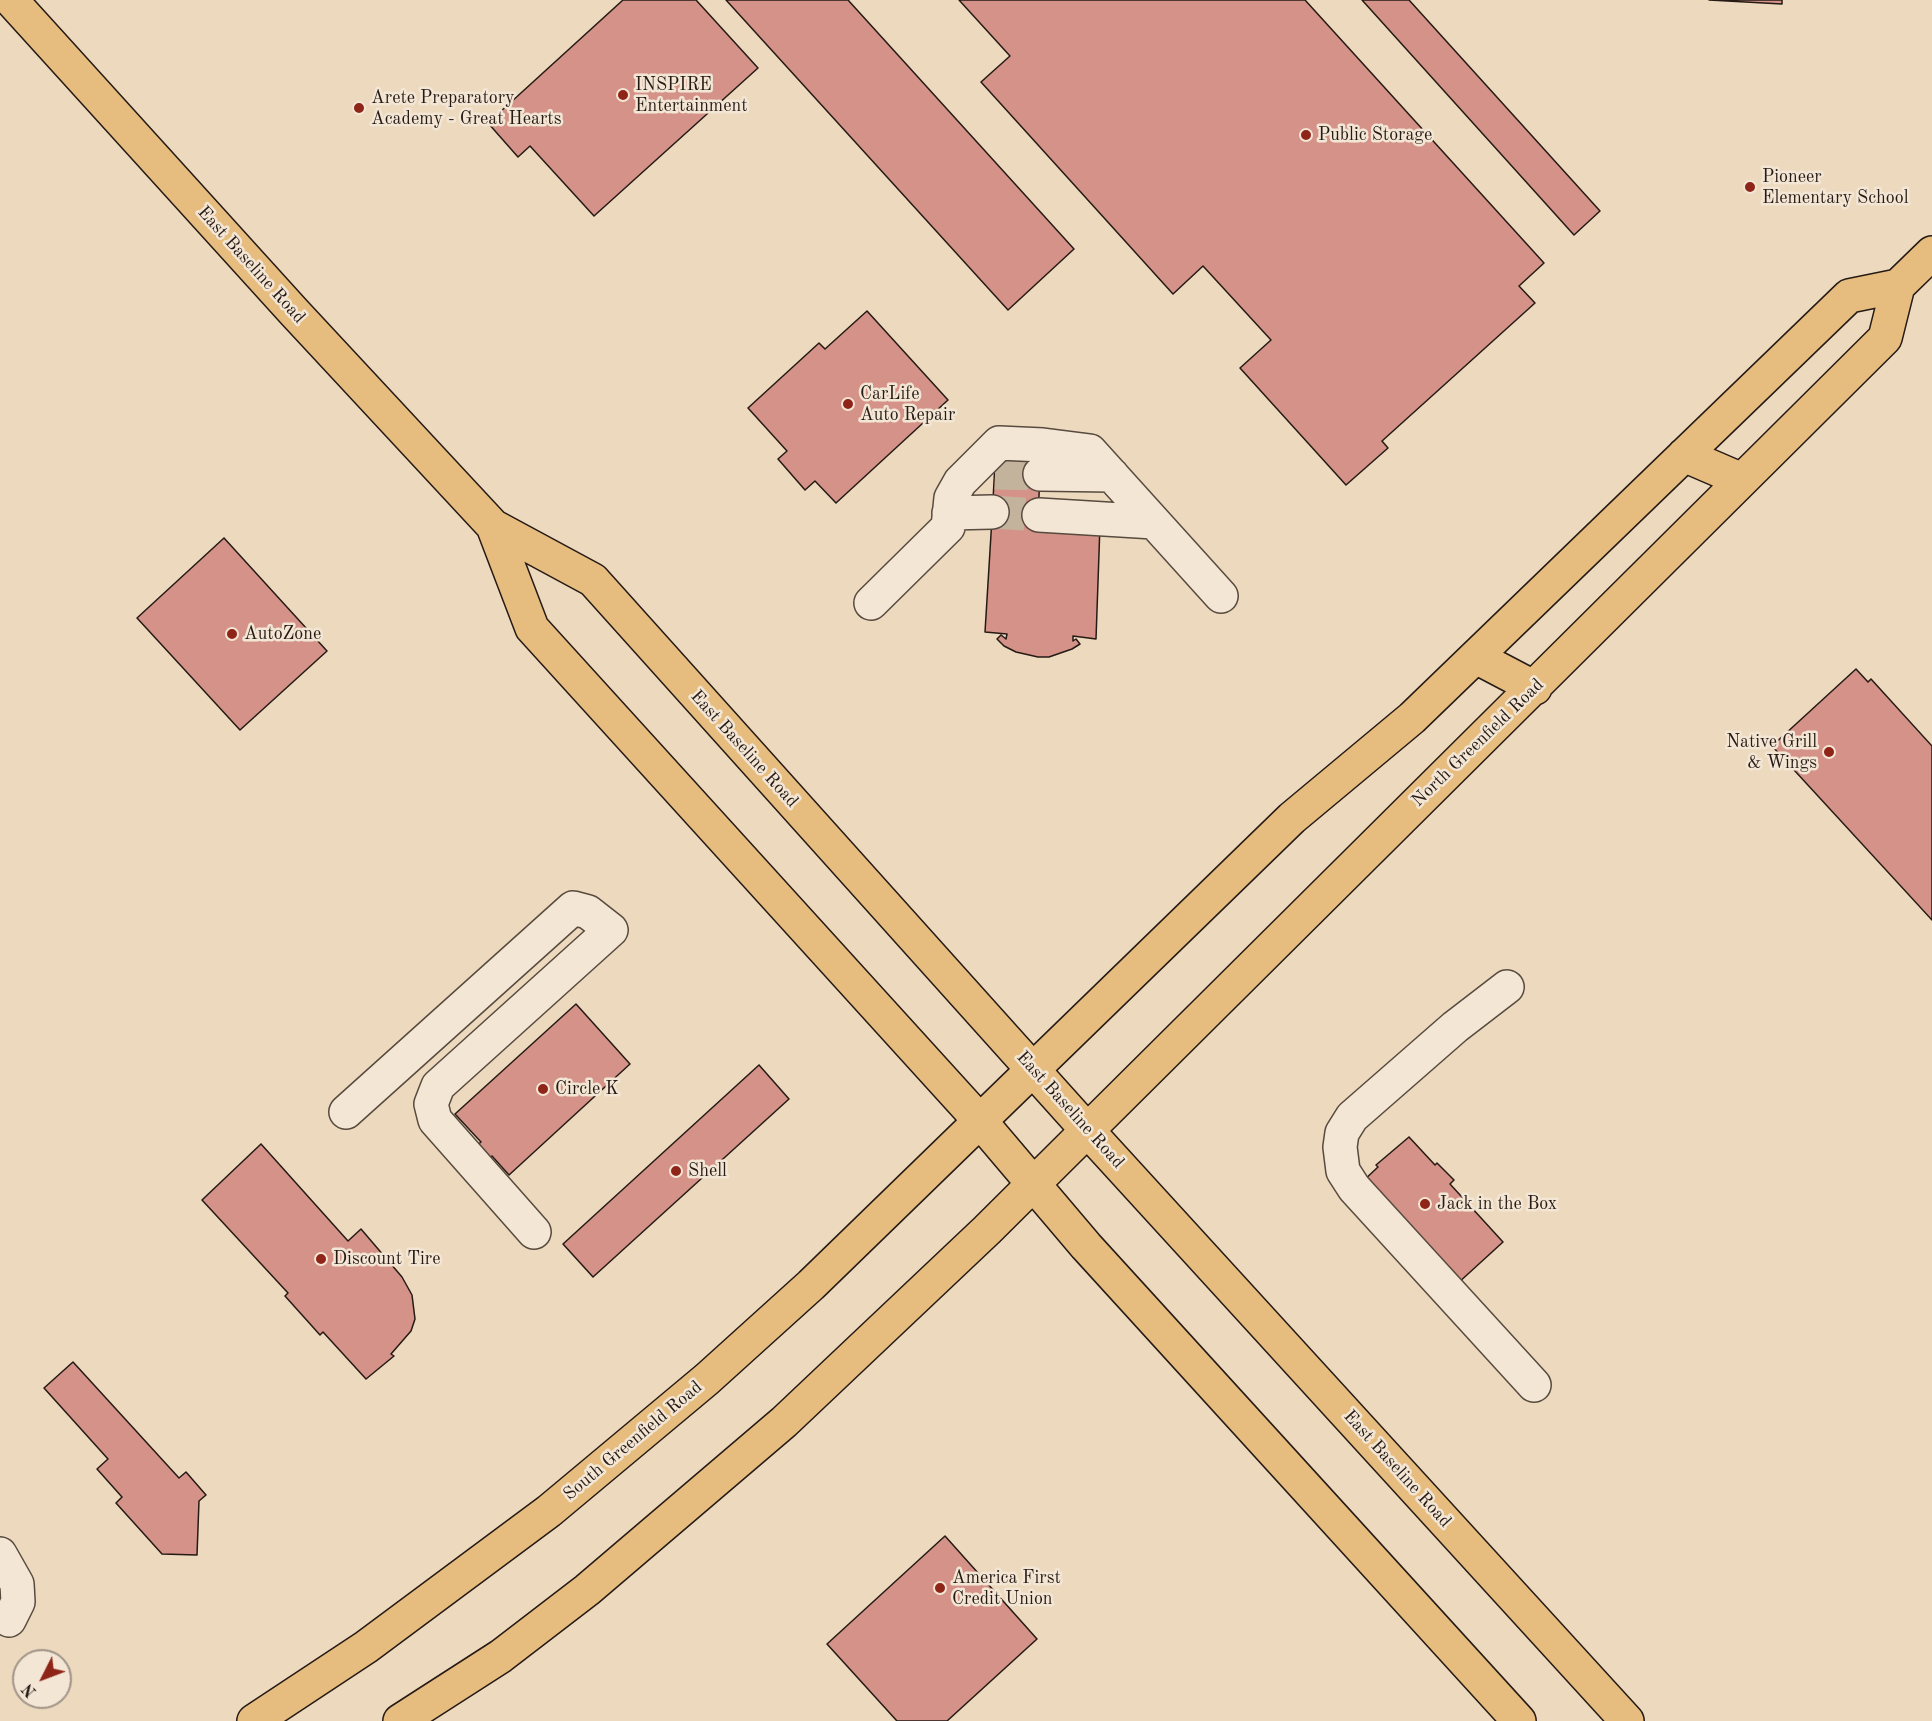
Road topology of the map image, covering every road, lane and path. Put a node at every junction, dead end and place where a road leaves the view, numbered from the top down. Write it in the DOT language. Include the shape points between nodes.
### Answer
graph roads {
  1 [pos="11,0"];
  2 [pos="1932,253"];
  3 [pos="1898,286"];
  4 [pos="1684,455"];
  5 [pos="1742,480"];
  6 [pos="1133,499"];
  7 [pos="493,526"];
  8 [pos="1221,596"];
  9 [pos="871,603"];
  10 [pos="1476,657"];
  11 [pos="1534,688"];
  12 [pos="1507,987"];
  13 [pos="1033,1070"];
  14 [pos="346,1112"];
  15 [pos="980,1121"];
  16 [pos="1087,1130"];
  17 [pos="1032,1185"];
  18 [pos="534,1232"];
  19 [pos="1534,1385"];
  20 [pos="0,1554"];
  21 [pos="3,1620"];
  22 [pos="254,1721"];
  23 [pos="400,1721"];
  24 [pos="1519,1721"];
  25 [pos="1627,1721"];
  1 -- 7 [label="main road, East Baseline Road"];
  2 -- 3 [label="main road"];
  3 -- 4 [label="main road" via="1849,296"];
  3 -- 5 [label="main road, North Greenfield Road" via="1885,338"];
  4 -- 5 [label="main road"];
  4 -- 10 [label="main road"];
  5 -- 11 [label="main road, North Greenfield Road"];
  6 -- 6 [label="lane" via="1040,495"];
  6 -- 8 [label="lane"];
  6 -- 9 [label="lane" via="1090,451 999,443 975,495"];
  7 -- 13 [label="main road, East Baseline Road" via="593,580"];
  7 -- 15 [label="main road, East Baseline Road" via="532,628"];
  10 -- 11 [label="main road"];
  10 -- 13 [label="main road" via="1412,718 1292,818"];
  11 -- 16 [label="main road, North Greenfield Road"];
  12 -- 19 [label="lane" via="1352,1117 1342,1133 1343,1171 1354,1188"];
  13 -- 15 [label="main road"];
  13 -- 16 [label="main road, East Baseline Road"];
  14 -- 18 [label="lane" via="573,908 588,912 611,930 438,1086 431,1104 435,1120"];
  15 -- 17 [label="main road, East Baseline Road"];
  15 -- 22 [label="main road, South Greenfield Road" via="811,1286 623,1451 375,1640"];
  16 -- 17 [label="main road, North Greenfield Road"];
  16 -- 25 [label="main road, East Baseline Road"];
  17 -- 23 [label="main road" via="799,1408 674,1517 501,1656"];
  17 -- 24 [label="main road, East Baseline Road"];
  20 -- 21 [label="lane" via="17,1584 18,1602"];
}
